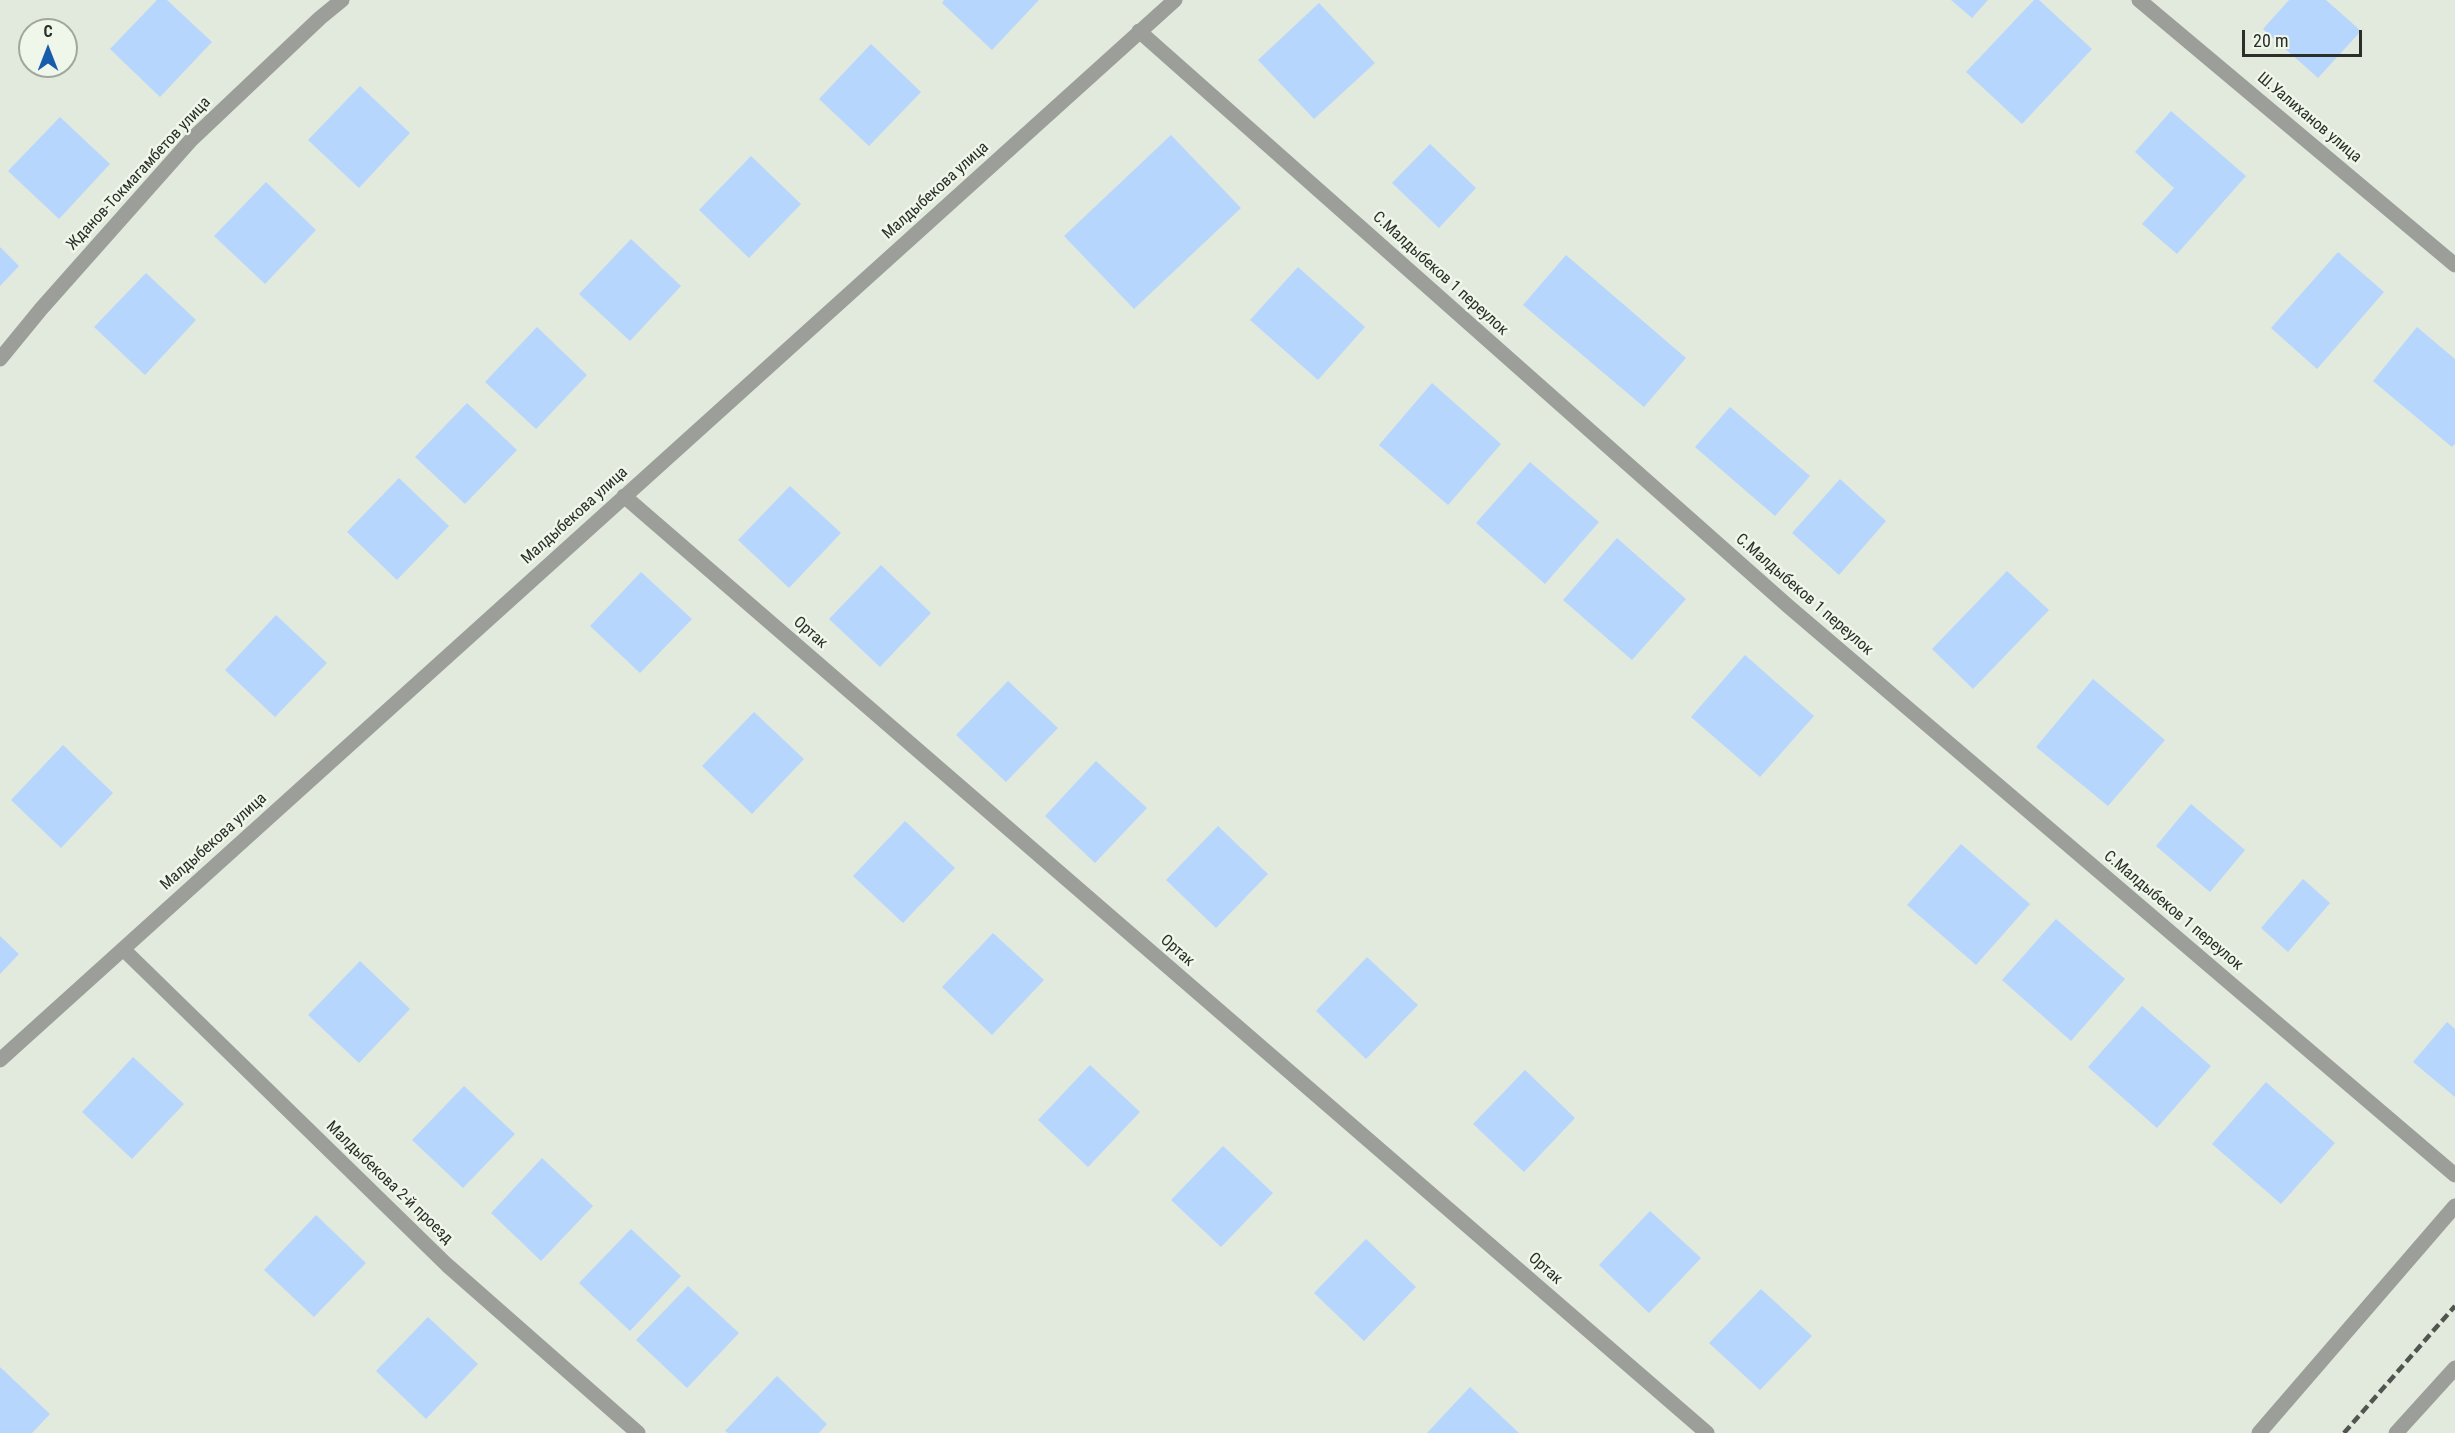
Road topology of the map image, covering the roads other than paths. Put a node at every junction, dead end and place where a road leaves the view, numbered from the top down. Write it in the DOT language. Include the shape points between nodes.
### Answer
graph roads {
  1 [pos="342,0"];
  2 [pos="1175,0"];
  3 [pos="2139,0"];
  4 [pos="1139,32"];
  5 [pos="2455,265"];
  6 [pos="0,359"];
  7 [pos="624,496"];
  8 [pos="123,949"];
  9 [pos="0,1060"];
  10 [pos="2455,1175"];
  11 [pos="2455,1206"];
  12 [pos="2455,1368"];
  13 [pos="639,1433"];
  14 [pos="1707,1433"];
  15 [pos="2259,1433"];
  16 [pos="2396,1433"];
  1 -- 6 [label="street, Жданов-Токмагамбетов улица" via="191,140"];
  2 -- 4 [label="street, Малдыбекова улица"];
  3 -- 5 [label="street, Ш.Уалиханов улица"];
  4 -- 7 [label="street, Малдыбекова улица"];
  4 -- 10 [label="street, С.Малдыбеков 1 переулок" via="1788,606"];
  7 -- 8 [label="street, Малдыбекова улица"];
  7 -- 14 [label="street, Ортак"];
  8 -- 9 [label="street, Малдыбекова улица"];
  8 -- 13 [label="street, Малдыбекова 2-й проезд" via="447,1265"];
  11 -- 15 [label="street"];
  12 -- 16 [label="street"];
}
